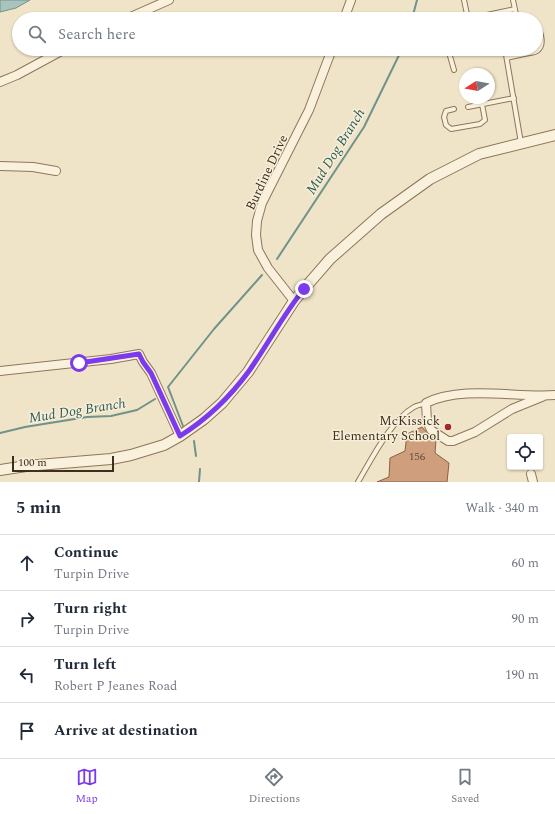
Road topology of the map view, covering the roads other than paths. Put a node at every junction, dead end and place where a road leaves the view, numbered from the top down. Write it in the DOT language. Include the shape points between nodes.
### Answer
graph roads {
  1 [pos="169,0"];
  2 [pos="351,0"];
  3 [pos="464,0"];
  4 [pos="513,0"];
  5 [pos="515,9"];
  6 [pos="142,12"];
  7 [pos="347,12"];
  8 [pos="467,12"];
  9 [pos="501,12"];
  10 [pos="516,12"];
  11 [pos="52,56"];
  12 [pos="329,56"];
  13 [pos="450,56"];
  14 [pos="516,56"];
  15 [pos="507,58"];
  16 [pos="454,70"];
  17 [pos="0,82"];
  18 [pos="514,98"];
  19 [pos="495,102"];
  20 [pos="482,104"];
  21 [pos="468,107"];
  22 [pos="454,109"];
  23 [pos="555,135"];
  24 [pos="521,143"];
  25 [pos="0,166"];
  26 [pos="56,171"];
  27 [pos="294,301"];
  28 [pos="0,371"];
  29 [pos="544,396"];
  30 [pos="555,396"];
  31 [pos="426,403"];
  32 [pos="180,436"];
  33 [pos="0,470"];
  34 [pos="358,482"];
  1 -- 6 [label="street"];
  2 -- 7 [label="street"];
  3 -- 8 [label="lane"];
  4 -- 5 [label="lane"];
  5 -- 9 [label="lane"];
  5 -- 10 [label="lane"];
  11 -- 17 [label="street"];
  12 -- 27 [label="street, Burdine Drive" via="309,110 262,203 257,221 258,250 268,268"];
  13 -- 16 [label="lane"];
  14 -- 15 [label="lane"];
  15 -- 18 [label="lane"];
  18 -- 19 [label="lane"];
  18 -- 24 [label="lane"];
  20 -- 21 [label="lane"];
  20 -- 22 [label="lane" via="485,120 480,124 451,129 446,125 444,117 446,111"];
  23 -- 24 [label="street"];
  24 -- 27 [label="street" via="479,154 430,179 409,193 335,254"];
  25 -- 26 [label="street"];
  27 -- 32 [label="street" via="248,372 227,397 204,419"];
  28 -- 32 [label="street" via="139,354 151,373"];
  29 -- 30 [label="street"];
  29 -- 31 [label="street" via="483,393 443,397"];
  29 -- 31 [label="street" via="512,409 475,432 453,441 448,441 431,430 427,421"];
  31 -- 34 [label="lane" via="414,407 394,425"];
  32 -- 33 [label="street" via="164,444 111,459"];
}
